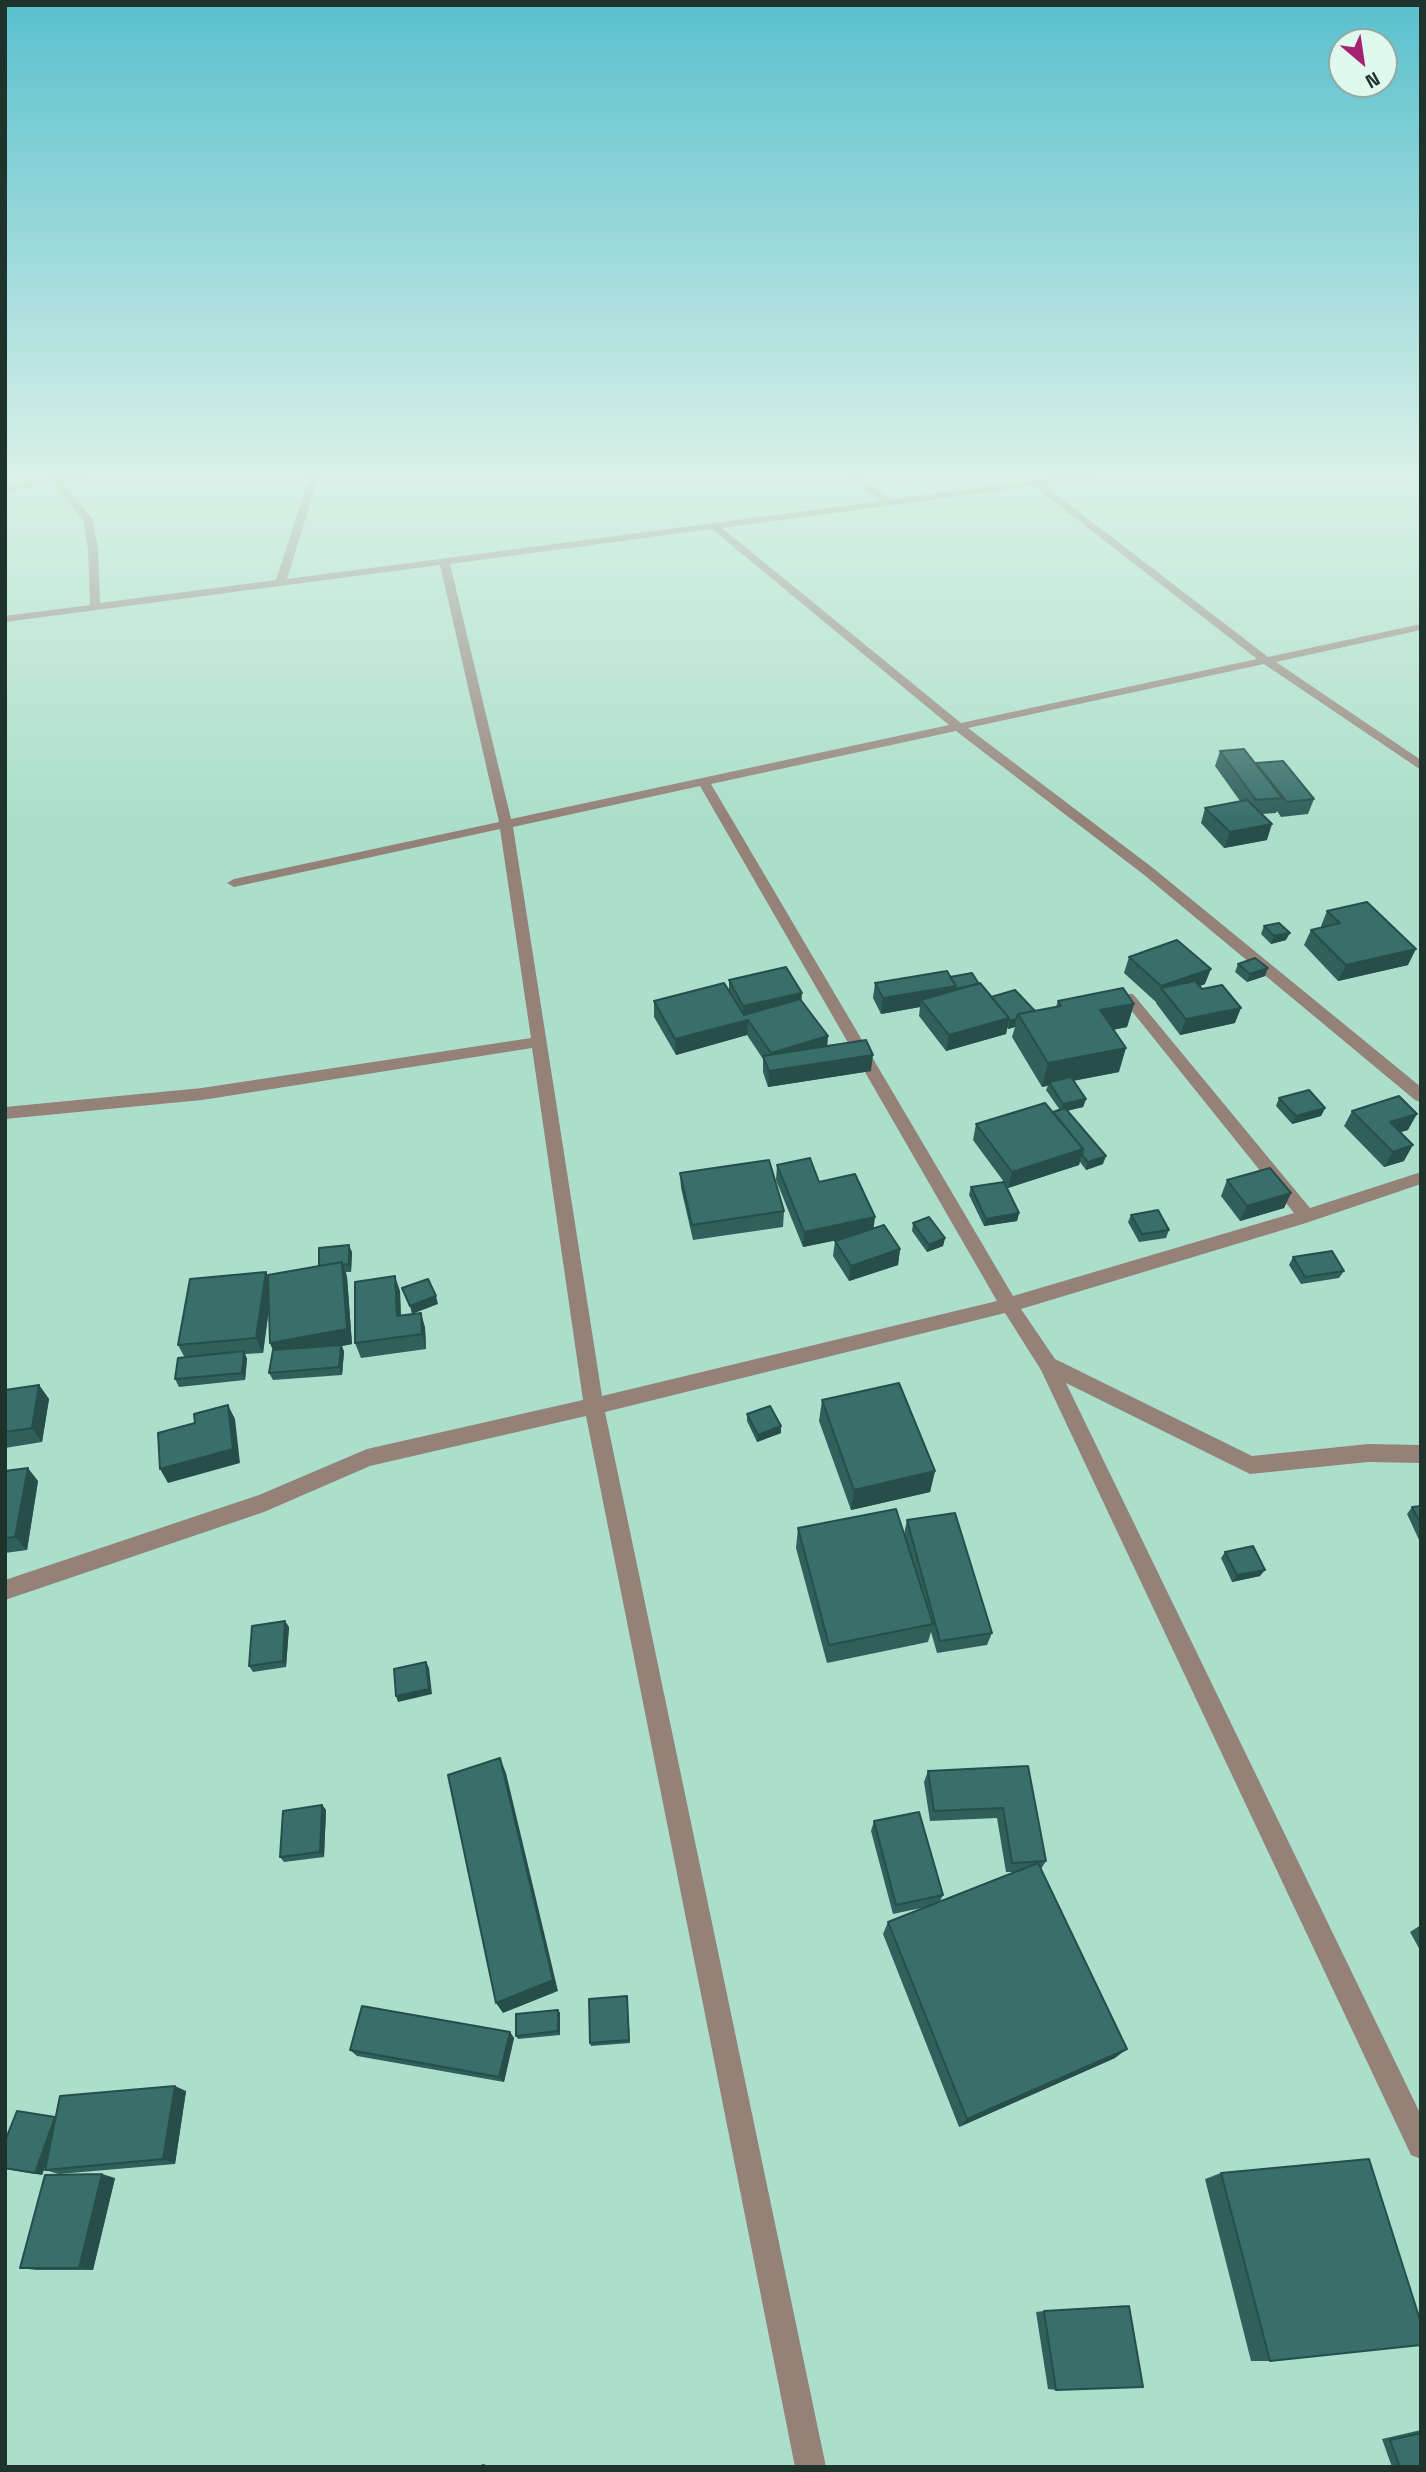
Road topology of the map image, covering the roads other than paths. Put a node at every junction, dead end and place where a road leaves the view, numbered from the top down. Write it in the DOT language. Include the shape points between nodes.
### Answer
graph roads {
  1 [pos="94,590"];
  2 [pos="219,590"];
  3 [pos="451,590"];
  4 [pos="793,590"];
  5 [pos="1175,590"];
  6 [pos="95,607"];
  7 [pos="5,620"];
  8 [pos="1421,626"];
  9 [pos="1267,661"];
  10 [pos="960,728"];
  11 [pos="1421,766"];
  12 [pos="704,782"];
  13 [pos="506,825"];
  14 [pos="234,883"];
  15 [pos="1128,997"];
  16 [pos="539,1042"];
  17 [pos="1421,1096"];
  18 [pos="5,1113"];
  19 [pos="1421,1178"];
  20 [pos="1307,1216"];
  21 [pos="1009,1305"];
  22 [pos="1048,1365"];
  23 [pos="594,1406"];
  24 [pos="1421,1454"];
  25 [pos="5,1590"];
  26 [pos="1421,2145"];
  27 [pos="811,2467"];
  1 -- 6 [label="street"];
  2 -- 6 [label="street"];
  3 -- 13 [label="street"];
  4 -- 10 [label="street"];
  5 -- 9 [label="street"];
  6 -- 7 [label="street"];
  8 -- 9 [label="street"];
  9 -- 10 [label="street"];
  9 -- 11 [label="street"];
  10 -- 12 [label="street"];
  10 -- 17 [label="street" via="1148,871"];
  12 -- 13 [label="street"];
  12 -- 21 [label="street"];
  13 -- 14 [label="street"];
  13 -- 16 [label="street"];
  15 -- 20 [label="street"];
  16 -- 18 [label="street" via="202,1094"];
  16 -- 23 [label="street"];
  19 -- 20 [label="street"];
  20 -- 21 [label="street"];
  21 -- 22 [label="street"];
  21 -- 23 [label="street"];
  22 -- 24 [label="street" via="1250,1465 1368,1453"];
  22 -- 26 [label="street"];
  23 -- 25 [label="street" via="367,1458 264,1503"];
  23 -- 27 [label="street"];
}
